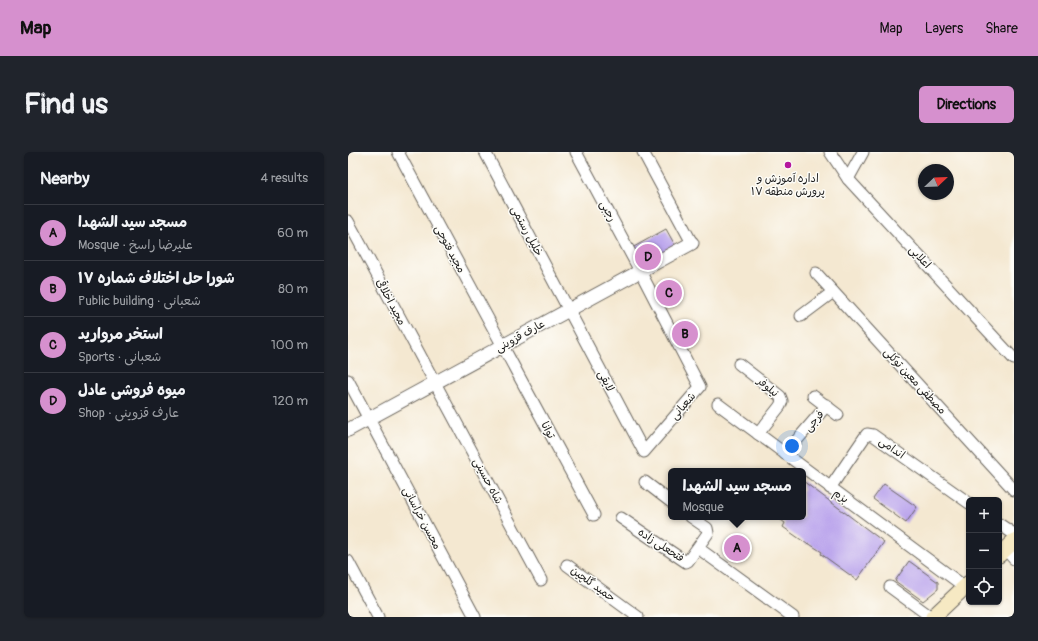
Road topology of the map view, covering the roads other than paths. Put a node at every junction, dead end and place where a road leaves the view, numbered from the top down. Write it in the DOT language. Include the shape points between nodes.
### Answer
graph roads {
  1 [pos="398,152"];
  2 [pos="485,152"];
  3 [pos="576,152"];
  4 [pos="643,152"];
  5 [pos="830,152"];
  6 [pos="863,152"];
  7 [pos="848,179"];
  8 [pos="348,221"];
  9 [pos="692,243"];
  10 [pos="640,271"];
  11 [pos="816,273"];
  12 [pos="833,292"];
  13 [pos="568,310"];
  14 [pos="801,316"];
  15 [pos="502,346"];
  16 [pos="1014,359"];
  17 [pos="739,364"];
  18 [pos="348,380"];
  19 [pos="435,382"];
  20 [pos="813,396"];
  21 [pos="718,404"];
  22 [pos="827,405"];
  23 [pos="838,414"];
  24 [pos="369,418"];
  25 [pos="348,430"];
  26 [pos="758,434"];
  27 [pos="644,452"];
  28 [pos="785,454"];
  29 [pos="804,468"];
  30 [pos="806,470"];
  31 [pos="645,482"];
  32 [pos="830,488"];
  33 [pos="1014,490"];
  34 [pos="668,500"];
  35 [pos="966,501"];
  36 [pos="594,515"];
  37 [pos="621,518"];
  38 [pos="696,520"];
  39 [pos="1002,526"];
  40 [pos="1014,534"];
  41 [pos="698,548"];
  42 [pos="348,561"];
  43 [pos="567,565"];
  44 [pos="541,580"];
  45 [pos="966,584"];
  46 [pos="966,586"];
  47 [pos="890,587"];
  48 [pos="378,617"];
  49 [pos="475,617"];
  50 [pos="638,617"];
  51 [pos="793,617"];
  52 [pos="932,617"];
  1 -- 15 [label="street, مجید فتوحی"];
  2 -- 13 [label="street, خلیل رستمی"];
  3 -- 10 [label="street, رجبی"];
  4 -- 9 [label="street"];
  5 -- 7 [label="street, اعلایی"];
  6 -- 7 [label="street"];
  7 -- 16 [label="street, اعلایی"];
  8 -- 19 [label="street, مجید اخلاقی"];
  9 -- 10 [label="street, عارف قزوینی"];
  10 -- 13 [label="street, عارف قزوینی"];
  10 -- 27 [label="street, شعبانی" via="700,387"];
  11 -- 12 [label="street, مصطفی معین توکلی"];
  12 -- 14 [label="street"];
  12 -- 33 [label="street, مصطفی معین توکلی"];
  13 -- 15 [label="street, عارف قزوینی"];
  13 -- 27 [label="street, لایقی"];
  15 -- 19 [label="street, عارف قزوینی"];
  15 -- 36 [label="street, توانا"];
  17 -- 26 [label="street, نیلوفر" via="780,396 782,401"];
  18 -- 24 [label="street, محسن خراسانی"];
  19 -- 24 [label="street, عارف قزوینی"];
  19 -- 44 [label="street, شاه حسینی"];
  20 -- 22 [label="street"];
  21 -- 26 [label="street, بزم"];
  22 -- 23 [label="street"];
  22 -- 28 [label="street, فرجی"];
  24 -- 25 [label="street, عارف قزوینی"];
  24 -- 49 [label="street, محسن خراسانی"];
  26 -- 28 [label="street, بزم"];
  28 -- 29 [label="street, بزم"];
  30 -- 32 [label="street, بزم"];
  31 -- 34 [label="street"];
  32 -- 35 [label="street, اندامی" via="867,434 873,435"];
  32 -- 45 [label="street, بزم"];
  37 -- 41 [label="street, فتحعلی زاده" via="683,562 688,561"];
  38 -- 41 [label="street" via="708,530"];
  39 -- 40 [label="street"];
  41 -- 51 [label="street"];
  42 -- 48 [label="street"];
  43 -- 50 [label="street, حمید گلچین"];
  46 -- 52 [label="main road"];
  47 -- 52 [label="street"];
}
